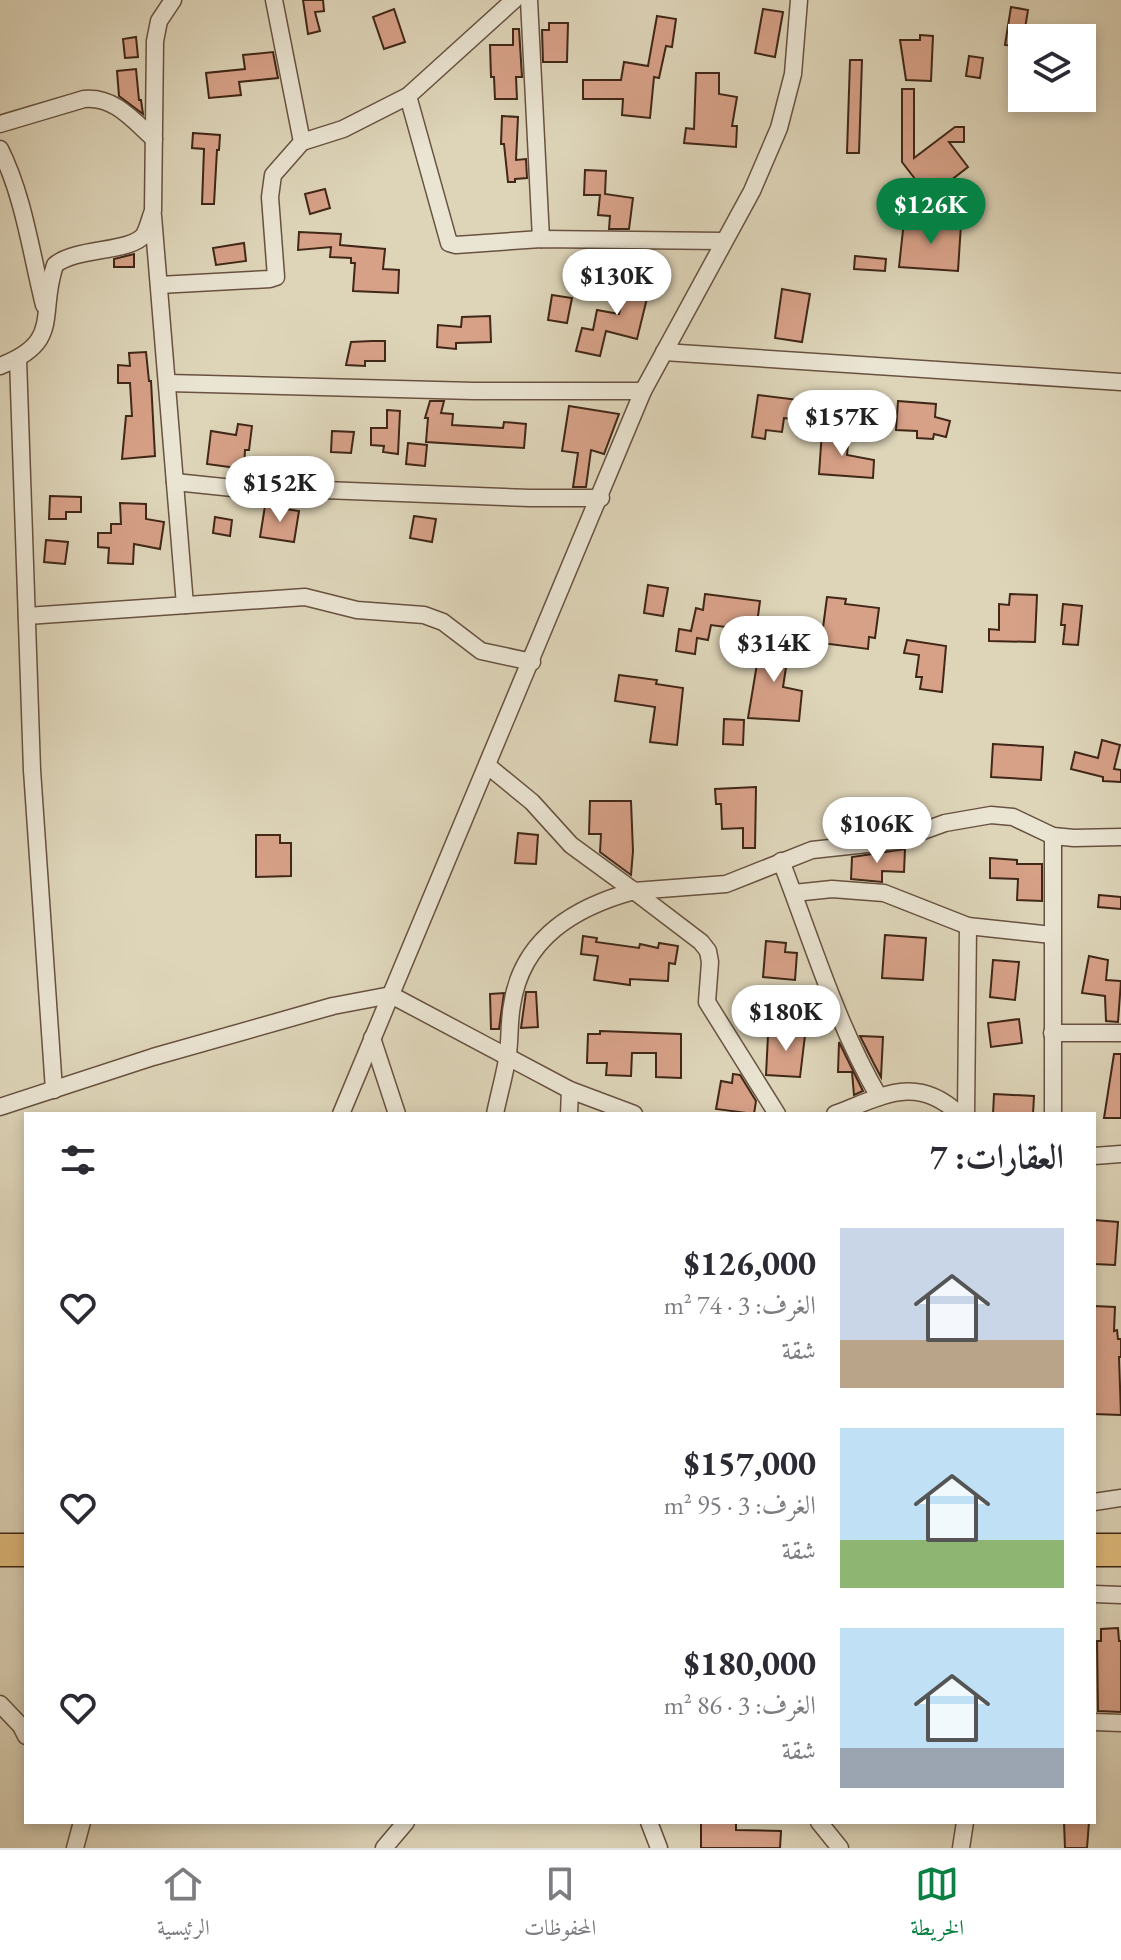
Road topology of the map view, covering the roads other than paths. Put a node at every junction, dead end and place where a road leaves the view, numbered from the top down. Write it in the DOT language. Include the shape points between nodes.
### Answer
graph roads {
  1 [pos="173,0"];
  2 [pos="274,0"];
  3 [pos="514,0"];
  4 [pos="529,0"];
  5 [pos="799,0"];
  6 [pos="408,96"];
  7 [pos="0,124"];
  8 [pos="154,139"];
  9 [pos="302,142"];
  10 [pos="0,149"];
  11 [pos="153,211"];
  12 [pos="541,239"];
  13 [pos="723,241"];
  14 [pos="159,285"];
  15 [pos="47,318"];
  16 [pos="664,352"];
  17 [pos="18,359"];
  18 [pos="0,366"];
  19 [pos="1121,382"];
  20 [pos="168,383"];
  21 [pos="643,391"];
  22 [pos="175,482"];
  23 [pos="601,498"];
  24 [pos="185,605"];
  25 [pos="27,616"];
  26 [pos="532,662"];
  27 [pos="488,766"];
  28 [pos="1053,836"];
  29 [pos="1121,837"];
  30 [pos="781,861"];
  31 [pos="634,891"];
  32 [pos="794,893"];
  33 [pos="968,926"];
  34 [pos="1052,935"];
  35 [pos="391,995"];
  36 [pos="1052,1033"];
  37 [pos="1121,1033"];
  38 [pos="372,1038"];
  39 [pos="507,1057"];
  40 [pos="54,1090"];
  41 [pos="570,1090"];
  42 [pos="879,1097"];
  43 [pos="0,1107"];
  44 [pos="342,1112"];
  45 [pos="396,1112"];
  46 [pos="495,1112"];
  47 [pos="569,1112"];
  48 [pos="629,1112"];
  49 [pos="776,1112"];
  50 [pos="840,1112"];
  51 [pos="956,1112"];
  52 [pos="966,1112"];
  53 [pos="1053,1112"];
  54 [pos="1121,1154"];
  55 [pos="1096,1156"];
  56 [pos="1121,1498"];
  57 [pos="1096,1502"];
  58 [pos="0,1550"];
  59 [pos="24,1550"];
  60 [pos="1096,1550"];
  61 [pos="1121,1550"];
  62 [pos="1096,1594"];
  63 [pos="1121,1595"];
  64 [pos="0,1704"];
  65 [pos="1096,1722"];
  66 [pos="1121,1723"];
  67 [pos="24,1732"];
  68 [pos="70,1824"];
  69 [pos="81,1824"];
  70 [pos="404,1824"];
  71 [pos="406,1824"];
  72 [pos="650,1824"];
  73 [pos="821,1824"];
  74 [pos="965,1824"];
  75 [pos="76,1844"];
  76 [pos="384,1848"];
  77 [pos="406,1848"];
  78 [pos="659,1848"];
  79 [pos="840,1848"];
  80 [pos="961,1848"];
  1 -- 8 [label="street" via="159,21 155,41"];
  2 -- 9 [label="street"];
  3 -- 6 [label="street"];
  4 -- 12 [label="street"];
  5 -- 13 [label="street" via="793,74 779,128"];
  6 -- 9 [label="street" via="343,129"];
  6 -- 12 [label="street" via="449,243"];
  7 -- 8 [label="street" via="97,98 120,109"];
  8 -- 11 [label="street"];
  9 -- 14 [label="street" via="270,185 276,277"];
  10 -- 15 [label="street"];
  11 -- 14 [label="street"];
  11 -- 15 [label="street" via="135,242 55,265"];
  12 -- 13 [label="street"];
  13 -- 16 [label="street"];
  14 -- 20 [label="street"];
  15 -- 17 [label="street" via="36,344"];
  16 -- 19 [label="street"];
  16 -- 21 [label="street"];
  17 -- 18 [label="street"];
  17 -- 25 [label="street"];
  20 -- 21 [label="street"];
  20 -- 22 [label="street"];
  21 -- 23 [label="street"];
  22 -- 23 [label="street" via="305,495 324,490"];
  22 -- 24 [label="street"];
  23 -- 26 [label="street"];
  24 -- 25 [label="street"];
  24 -- 26 [label="street" via="305,597 357,610 424,615 443,622 481,651"];
  25 -- 40 [label="street"];
  26 -- 27 [label="street"];
  27 -- 31 [label="street" via="532,802 571,845"];
  27 -- 35 [label="street"];
  28 -- 29 [label="street"];
  28 -- 30 [label="street" via="1013,817 991,815 945,823 895,841 812,850"];
  28 -- 34 [label="street"];
  30 -- 31 [label="street" via="726,884"];
  30 -- 32 [label="street"];
  31 -- 39 [label="street" via="577,913 542,938 512,1002"];
  31 -- 49 [label="street" via="708,951 707,1002"];
  32 -- 33 [label="street" via="884,893"];
  32 -- 42 [label="street" via="841,1023"];
  33 -- 34 [label="street"];
  33 -- 52 [label="street"];
  34 -- 36 [label="street"];
  35 -- 38 [label="street"];
  35 -- 39 [label="street"];
  35 -- 40 [label="street" via="306,1013"];
  36 -- 37 [label="street"];
  36 -- 53 [label="street"];
  38 -- 44 [label="street"];
  38 -- 45 [label="street"];
  39 -- 41 [label="street"];
  39 -- 46 [label="street"];
  40 -- 43 [label="street"];
  41 -- 47 [label="street"];
  41 -- 48 [label="street"];
  42 -- 50 [label="street"];
  42 -- 51 [label="street" via="909,1090 929,1093"];
  54 -- 55 [label="street"];
  56 -- 57 [label="street"];
  58 -- 59 [label="highway"];
  60 -- 61 [label="highway"];
  62 -- 63 [label="street"];
  64 -- 67 [label="street"];
  65 -- 66 [label="street"];
  68 -- 75 [label="street"];
  69 -- 75 [label="street"];
  70 -- 76 [label="street"];
  71 -- 77 [label="street"];
  72 -- 78 [label="street"];
  73 -- 79 [label="street"];
  74 -- 80 [label="street"];
}
